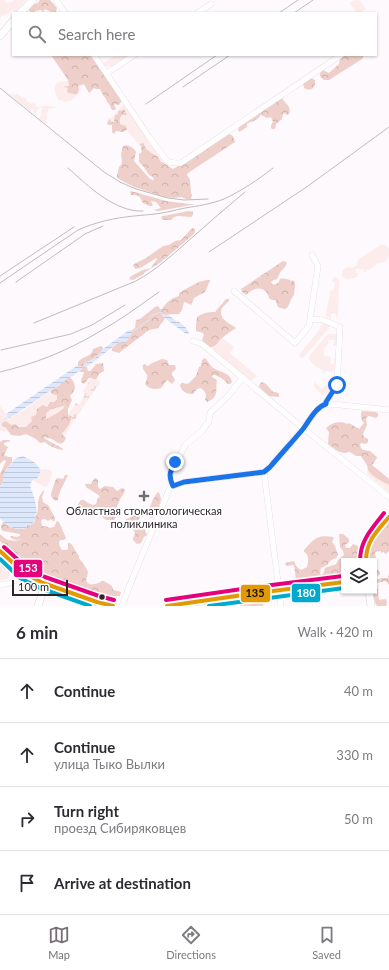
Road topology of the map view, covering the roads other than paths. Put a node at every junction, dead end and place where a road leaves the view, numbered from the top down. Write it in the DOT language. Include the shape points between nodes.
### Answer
graph roads {
  1 [pos="33,0"];
  2 [pos="56,0"];
  3 [pos="210,4"];
  4 [pos="21,12"];
  5 [pos="64,12"];
  6 [pos="198,12"];
  7 [pos="12,22"];
  8 [pos="0,36"];
  9 [pos="95,56"];
  10 [pos="133,56"];
  11 [pos="340,56"];
  12 [pos="107,74"];
  13 [pos="312,255"];
  14 [pos="234,291"];
  15 [pos="310,319"];
  16 [pos="193,341"];
  17 [pos="242,376"];
  18 [pos="326,404"];
  19 [pos="389,410"];
  20 [pos="304,428"];
  21 [pos="264,472"];
  22 [pos="173,486"];
  23 [pos="389,497"];
  24 [pos="389,517"];
  25 [pos="0,550"];
  26 [pos="366,558"];
  27 [pos="24,573"];
  28 [pos="341,582"];
  29 [pos="0,584"];
  30 [pos="45,585"];
  31 [pos="279,590"];
  32 [pos="369,594"];
  33 [pos="38,606"];
  34 [pos="113,606"];
  35 [pos="122,606"];
  36 [pos="167,606"];
  37 [pos="281,606"];
  38 [pos="371,606"];
  1 -- 4 [label="main road"];
  2 -- 5 [label="street"];
  3 -- 6 [label="street"];
  7 -- 8 [label="main road"];
  9 -- 12 [label="street"];
  10 -- 12 [label="street"];
  11 -- 12 [label="street" via="181,162 175,163 167,161"];
  13 -- 15 [label="street" via="318,266"];
  14 -- 15 [label="street" via="295,343 309,326"];
  15 -- 18 [label="street" via="323,320 340,327 337,385"];
  16 -- 17 [label="street" via="202,344"];
  17 -- 20 [label="street"];
  17 -- 22 [label="street" via="229,395 210,413 209,421 202,431 186,444 170,472"];
  18 -- 19 [label="street"];
  18 -- 20 [label="street" via="318,409"];
  20 -- 21 [label="street"];
  20 -- 23 [label="street"];
  21 -- 22 [label="street" via="184,482"];
  21 -- 31 [label="street"];
  22 -- 35 [label="street" via="155,522"];
  24 -- 26 [label="main road" via="369,542"];
  25 -- 27 [label="main road"];
  27 -- 29 [label="street" via="8,584"];
  27 -- 30 [label="main road"];
  28 -- 31 [label="main road"];
  30 -- 33 [label="main road"];
  30 -- 34 [label="main road"];
  31 -- 36 [label="main road"];
  31 -- 37 [label="street"];
  32 -- 38 [label="main road"];
}
